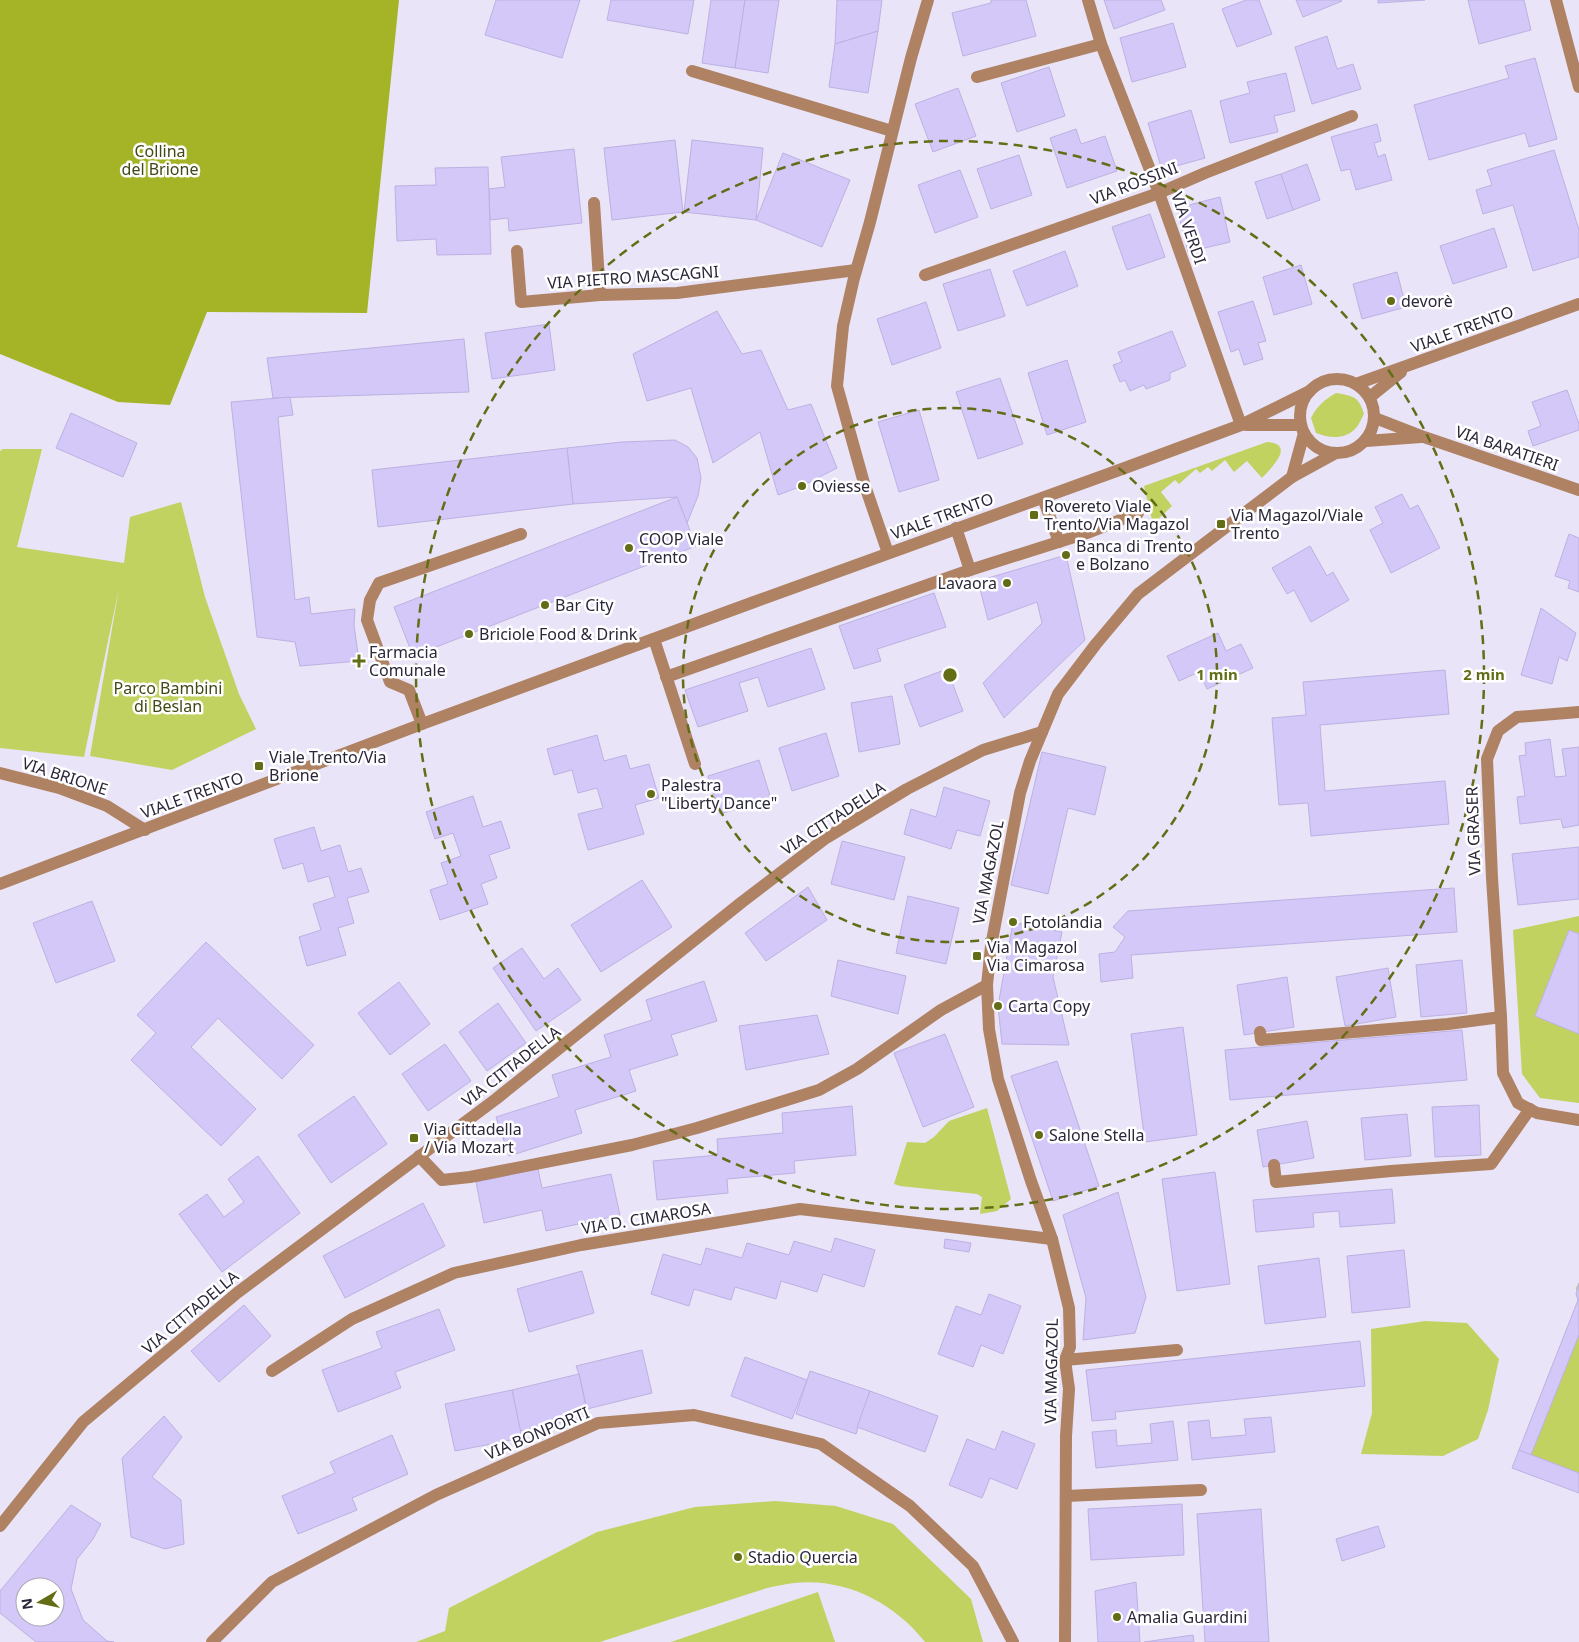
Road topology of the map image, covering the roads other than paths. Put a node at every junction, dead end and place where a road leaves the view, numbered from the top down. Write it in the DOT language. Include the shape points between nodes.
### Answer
graph roads {
  1 [pos="928,0"];
  2 [pos="1088,0"];
  3 [pos="1556,0"];
  4 [pos="1101,44"];
  5 [pos="692,71"];
  6 [pos="977,78"];
  7 [pos="1579,87"];
  8 [pos="1352,116"];
  9 [pos="892,132"];
  10 [pos="1159,193"];
  11 [pos="594,203"];
  12 [pos="517,251"];
  13 [pos="856,270"];
  14 [pos="925,275"];
  15 [pos="600,294"];
  16 [pos="1579,304"];
  17 [pos="1407,366"];
  18 [pos="1356,384"];
  19 [pos="1310,391"];
  20 [pos="1370,397"];
  21 [pos="1375,418"];
  22 [pos="1240,424"];
  23 [pos="1302,429"];
  24 [pos="1424,437"];
  25 [pos="1366,441"];
  26 [pos="1334,454"];
  27 [pos="1292,477"];
  28 [pos="1579,490"];
  29 [pos="1043,498"];
  30 [pos="1138,513"];
  31 [pos="956,528"];
  32 [pos="520,534"];
  33 [pos="1059,542"];
  34 [pos="888,553"];
  35 [pos="970,570"];
  36 [pos="654,639"];
  37 [pos="666,677"];
  38 [pos="1579,712"];
  39 [pos="422,724"];
  40 [pos="1042,732"];
  41 [pos="695,764"];
  42 [pos="0,773"];
  43 [pos="145,830"];
  44 [pos="0,884"];
  45 [pos="986,985"];
  46 [pos="1501,1017"];
  47 [pos="1260,1032"];
  48 [pos="1530,1109"];
  49 [pos="1576,1120"];
  50 [pos="420,1156"];
  51 [pos="1274,1165"];
  52 [pos="1052,1239"];
  53 [pos="1177,1350"];
  54 [pos="1066,1360"];
  55 [pos="272,1371"];
  56 [pos="1201,1490"];
  57 [pos="1066,1496"];
  58 [pos="0,1526"];
  59 [pos="212,1642"];
  60 [pos="1013,1642"];
  61 [pos="1065,1642"];
  1 -- 9 [label="street"];
  2 -- 4 [label="street, VIA VERDI"];
  3 -- 7 [label="street"];
  4 -- 6 [label="street"];
  4 -- 10 [label="street, VIA VERDI"];
  5 -- 9 [label="street"];
  8 -- 10 [label="street, VIA ROSSINI"];
  9 -- 13 [label="street"];
  10 -- 14 [label="street, VIA ROSSINI"];
  10 -- 22 [label="street, VIA VERDI"];
  11 -- 15 [label="street"];
  12 -- 15 [label="street, VIA PIETRO MASCAGNI" via="521,302"];
  13 -- 15 [label="street, VIA PIETRO MASCAGNI" via="677,293"];
  13 -- 34 [label="street" via="843,326 838,386 864,483"];
  16 -- 17 [label="street, VIALE TRENTO"];
  17 -- 18 [label="street, VIALE TRENTO"];
  17 -- 20 [label="street"];
  18 -- 19 [label="street, VIALE TRENTO" via="1332,379"];
  18 -- 20 [label="street"];
  19 -- 22 [label="street, VIALE TRENTO"];
  19 -- 23 [label="street" via="1300,413"];
  20 -- 21 [label="street"];
  21 -- 24 [label="street, VIA BARATIERI"];
  21 -- 25 [label="street"];
  22 -- 23 [label="street, VIALE TRENTO"];
  22 -- 29 [label="street, VIALE TRENTO"];
  23 -- 26 [label="street" via="1315,446"];
  23 -- 27 [label="street"];
  24 -- 25 [label="street, VIA BARATIERI"];
  24 -- 28 [label="street, VIA BARATIERI"];
  25 -- 26 [label="street" via="1346,453"];
  26 -- 27 [label="street, VIA MAGAZOL"];
  27 -- 40 [label="street, VIA MAGAZOL" via="1138,594 1058,694"];
  29 -- 31 [label="street, VIALE TRENTO"];
  29 -- 33 [label="street"];
  30 -- 33 [label="street"];
  31 -- 34 [label="street, VIALE TRENTO"];
  31 -- 35 [label="street"];
  32 -- 39 [label="street" via="379,583 370,600 367,620 390,682 409,690"];
  33 -- 35 [label="street"];
  34 -- 36 [label="street, VIALE TRENTO"];
  35 -- 37 [label="street"];
  36 -- 37 [label="street"];
  36 -- 39 [label="street, VIALE TRENTO"];
  37 -- 41 [label="street"];
  38 -- 46 [label="street, VIA GRASER" via="1517,718 1498,731 1487,759"];
  39 -- 43 [label="street, VIALE TRENTO"];
  40 -- 45 [label="street, VIA MAGAZOL" via="1020,793"];
  40 -- 50 [label="street, VIA CITTADELLA" via="983,750 907,789 826,838"];
  42 -- 43 [label="street, VIA BRIONE" via="58,788 107,806"];
  43 -- 44 [label="street, VIALE TRENTO"];
  45 -- 50 [label="street" via="941,1010 857,1069 819,1090 697,1128 566,1159 442,1180"];
  45 -- 52 [label="street, VIA MAGAZOL" via="989,1029 998,1079"];
  46 -- 47 [label="street" via="1448,1019 1261,1040"];
  46 -- 48 [label="street, VIA GRASER" via="1503,1073 1518,1103"];
  48 -- 49 [label="street, VIA GRASER"];
  48 -- 51 [label="street" via="1491,1164 1457,1161 1276,1182"];
  50 -- 58 [label="street, VIA CITTADELLA" via="238,1293 83,1422"];
  52 -- 54 [label="street, VIA MAGAZOL" via="1069,1308 1070,1347"];
  52 -- 55 [label="street, VIA D. CIMAROSA" via="800,1209 581,1245 454,1273 352,1319"];
  53 -- 54 [label="street"];
  54 -- 57 [label="street, VIA MAGAZOL"];
  56 -- 57 [label="street"];
  57 -- 61 [label="street, VIA MAGAZOL"];
  59 -- 60 [label="street, VIA BONPORTI" via="272,1582 436,1494 598,1423 694,1415 821,1444 910,1506 973,1566"];
}
